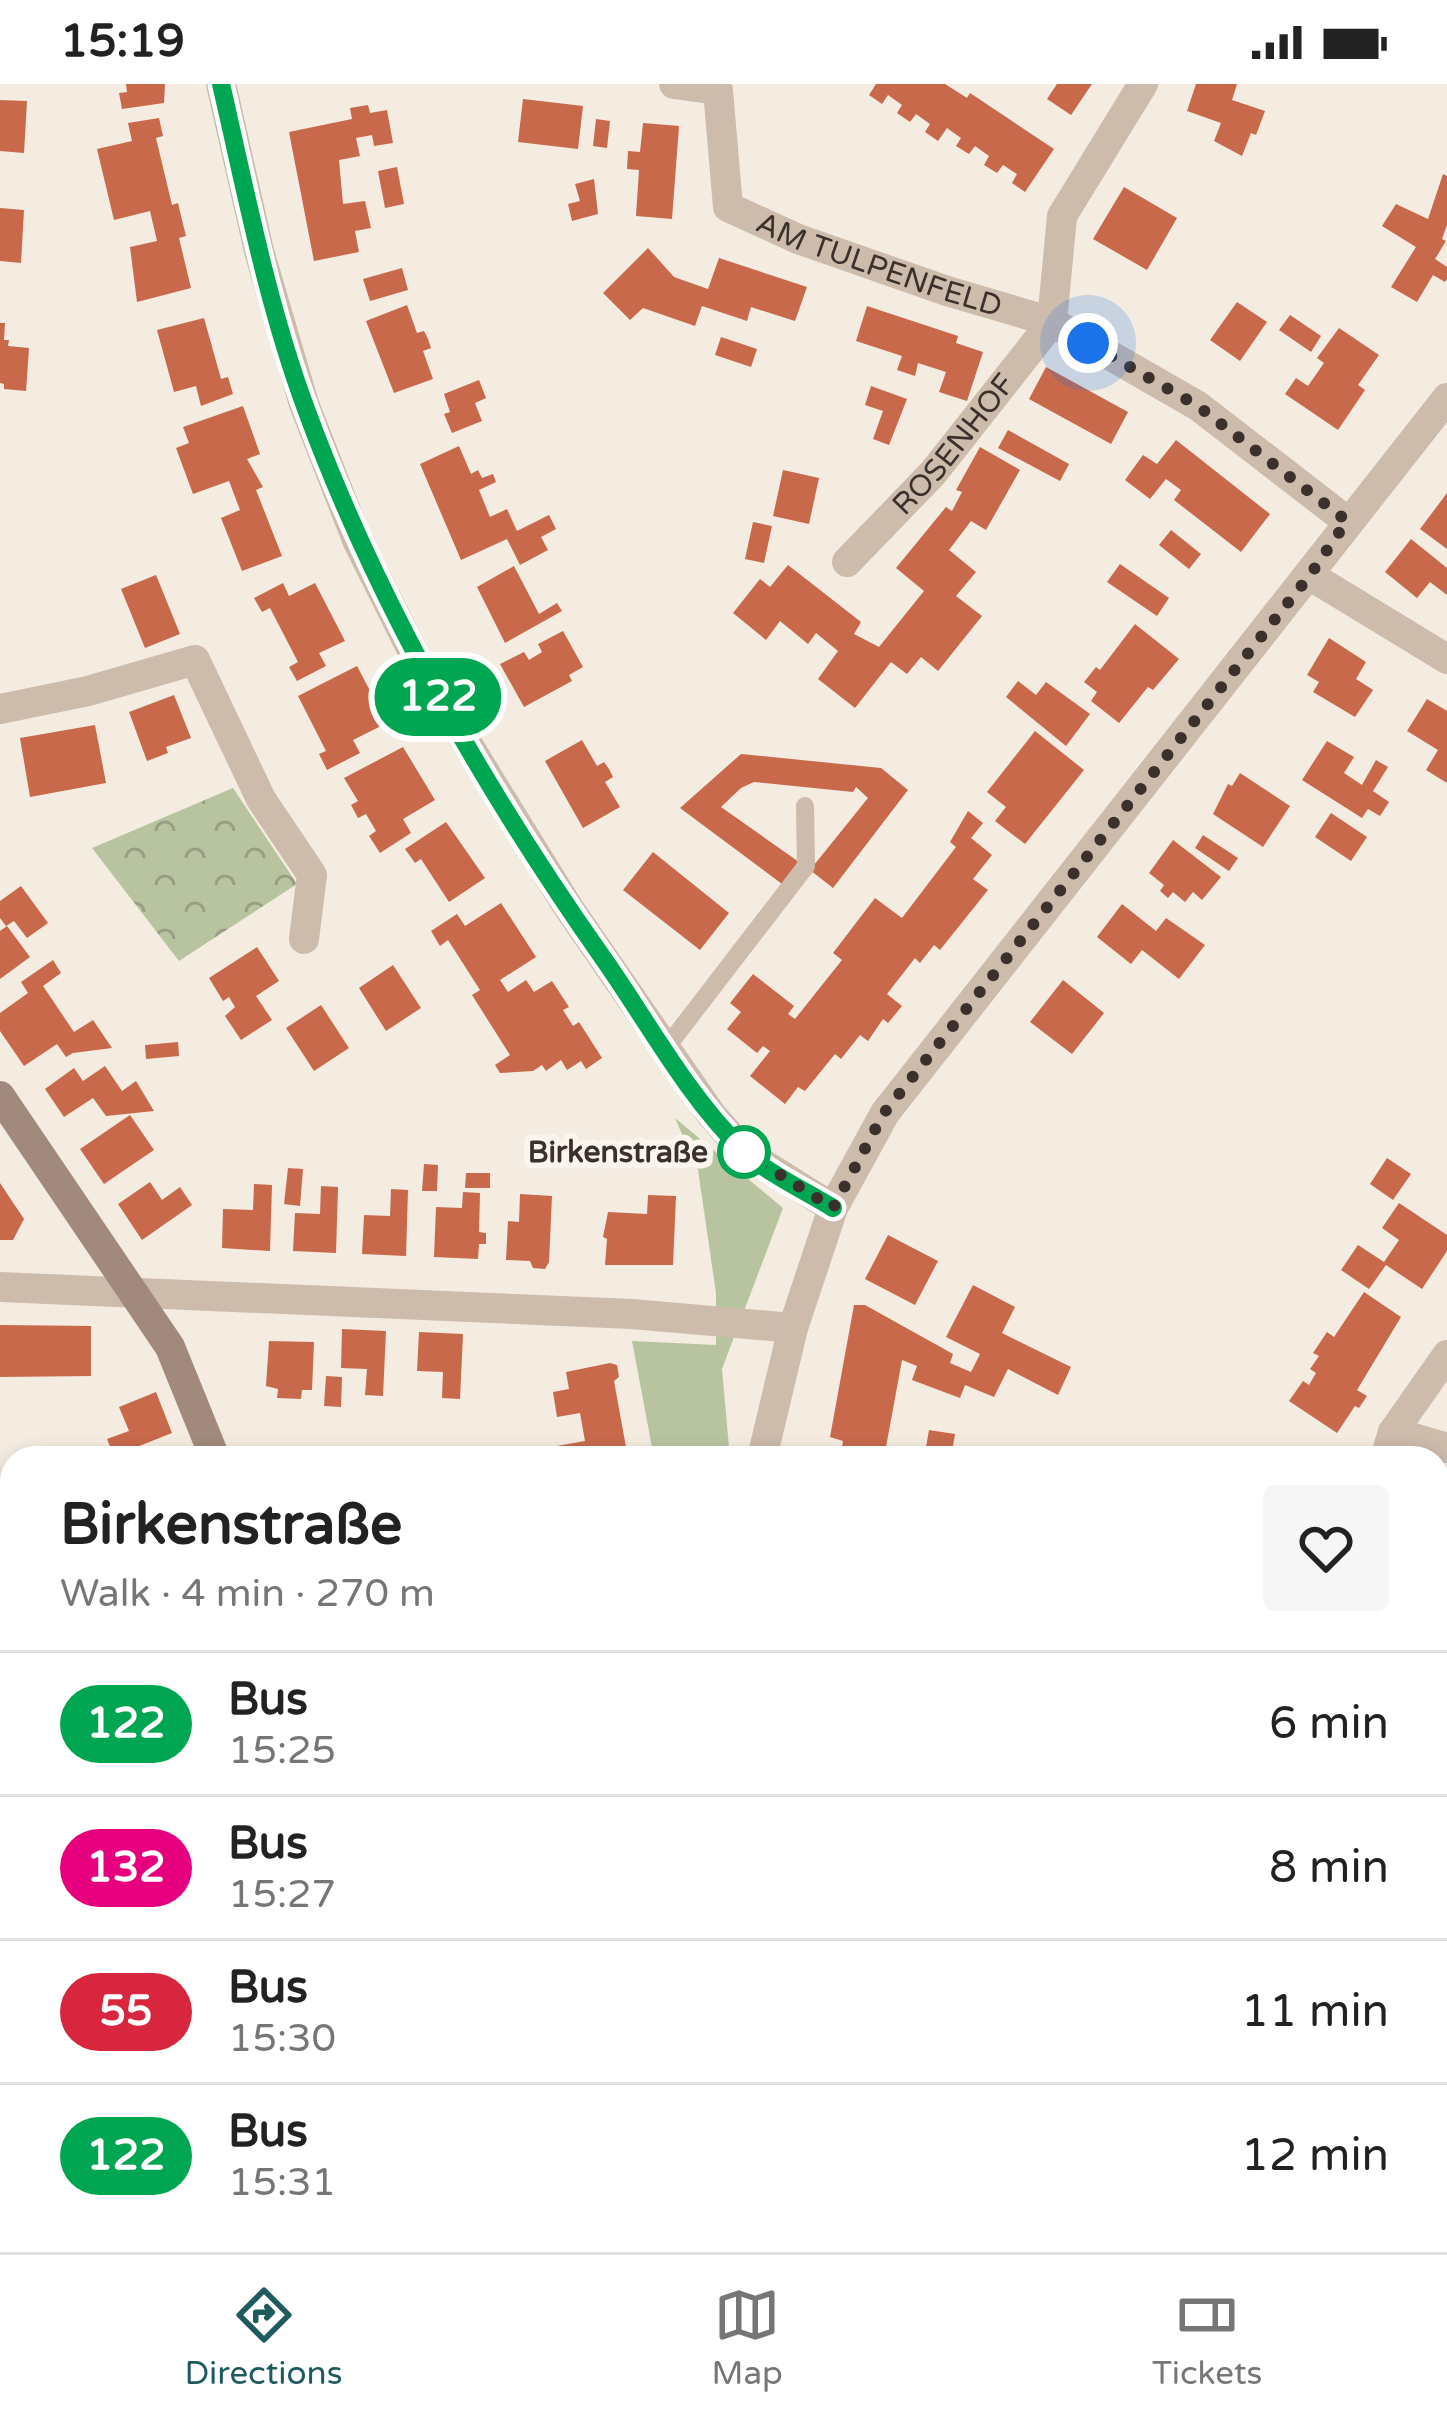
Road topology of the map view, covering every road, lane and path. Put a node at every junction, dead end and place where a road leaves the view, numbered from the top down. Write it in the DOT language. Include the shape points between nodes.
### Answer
graph roads {
  1 [pos="221,84"];
  2 [pos="674,84"];
  3 [pos="1143,84"];
  4 [pos="718,87"];
  5 [pos="1052,322"];
  6 [pos="1447,398"];
  7 [pos="1347,521"];
  8 [pos="848,562"];
  9 [pos="1310,575"];
  10 [pos="1447,659"];
  11 [pos="0,709"];
  12 [pos="805,806"];
  13 [pos="304,939"];
  14 [pos="665,1048"];
  15 [pos="0,1096"];
  16 [pos="833,1208"];
  17 [pos="0,1287"];
  18 [pos="135,1292"];
  19 [pos="793,1328"];
  20 [pos="1447,1355"];
  21 [pos="1389,1445"];
  22 [pos="209,1446"];
  23 [pos="765,1446"];
  1 -- 14 [label="street" via="304,404 358,542 423,672"];
  2 -- 4 [label="street, AM TULPENFELD"];
  3 -- 5 [label="street" via="1062,216"];
  4 -- 5 [label="street, AM TULPENFELD" via="728,207 798,239"];
  5 -- 7 [label="street, AM TULPENFELD" via="1198,406"];
  5 -- 8 [label="street, ROSENHOF" via="933,473"];
  6 -- 7 [label="street"];
  7 -- 9 [label="street"];
  9 -- 10 [label="street"];
  9 -- 16 [label="street" via="884,1113"];
  11 -- 13 [label="street" via="195,660 261,799 312,875"];
  12 -- 14 [label="lane" via="806,866"];
  14 -- 16 [label="street" via="744,1152"];
  15 -- 18 [label="street"];
  16 -- 19 [label="street"];
  17 -- 18 [label="street"];
  18 -- 19 [label="street"];
  18 -- 22 [label="street" via="170,1347"];
  19 -- 23 [label="street"];
  20 -- 21 [label="street"];
}
